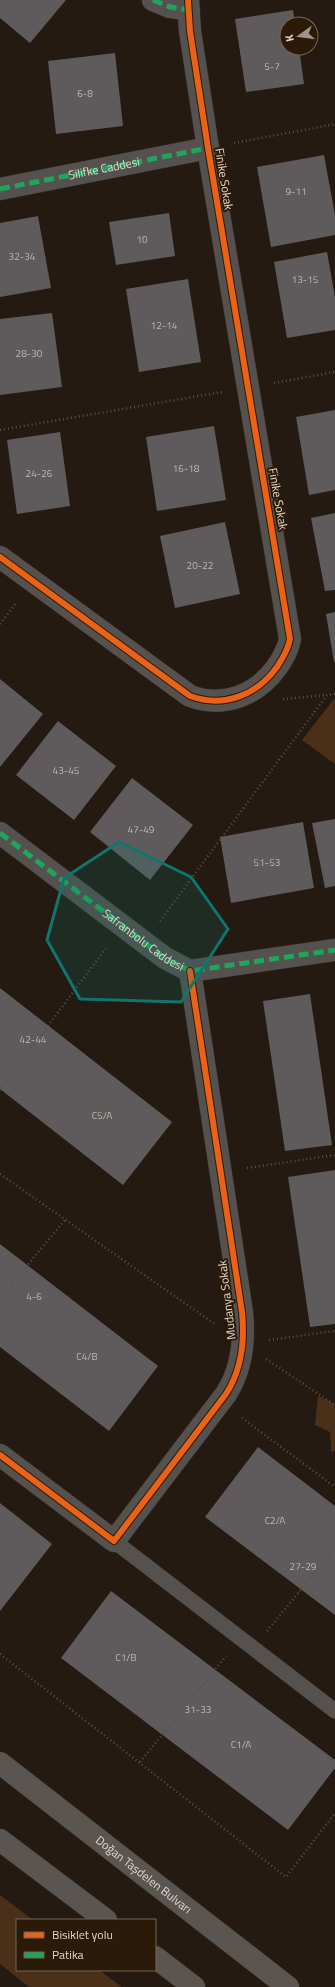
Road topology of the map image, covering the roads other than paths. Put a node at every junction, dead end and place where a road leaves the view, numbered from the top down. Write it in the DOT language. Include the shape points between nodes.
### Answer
graph roads {
  1 [pos="153,0"];
  2 [pos="188,5"];
  3 [pos="208,148"];
  4 [pos="0,189"];
  5 [pos="0,558"];
  6 [pos="0,833"];
  7 [pos="335,950"];
  8 [pos="190,971"];
  9 [pos="0,1455"];
  10 [pos="114,1541"];
  11 [pos="335,1711"];
  12 [pos="0,1763"];
  13 [pos="0,1840"];
  14 [pos="105,1919"];
  15 [pos="156,1958"];
  16 [pos="194,1987"];
  17 [pos="288,1987"];
  1 -- 2 [label="street" via="170,7"];
  2 -- 3 [label="street, Finike Sokak"];
  3 -- 4 [label="street, Silifke Caddesi"];
  3 -- 5 [label="street, Finike Sokak" via="290,639 283,658 268,679 255,689 219,702 200,700 190,696"];
  6 -- 8 [label="street, Safranbolu Caddesi" via="144,942"];
  7 -- 8 [label="street, Safranbolu Caddesi"];
  8 -- 10 [label="street, Mudanya Sokak" via="242,1312 243,1344 237,1373 231,1386"];
  9 -- 10 [label="street"];
  10 -- 11 [label="lane"];
  12 -- 17 [label="main road, Doğan Taşdelen Bulvarı"];
  13 -- 14 [label="main road"];
  15 -- 16 [label="main road"];
}
